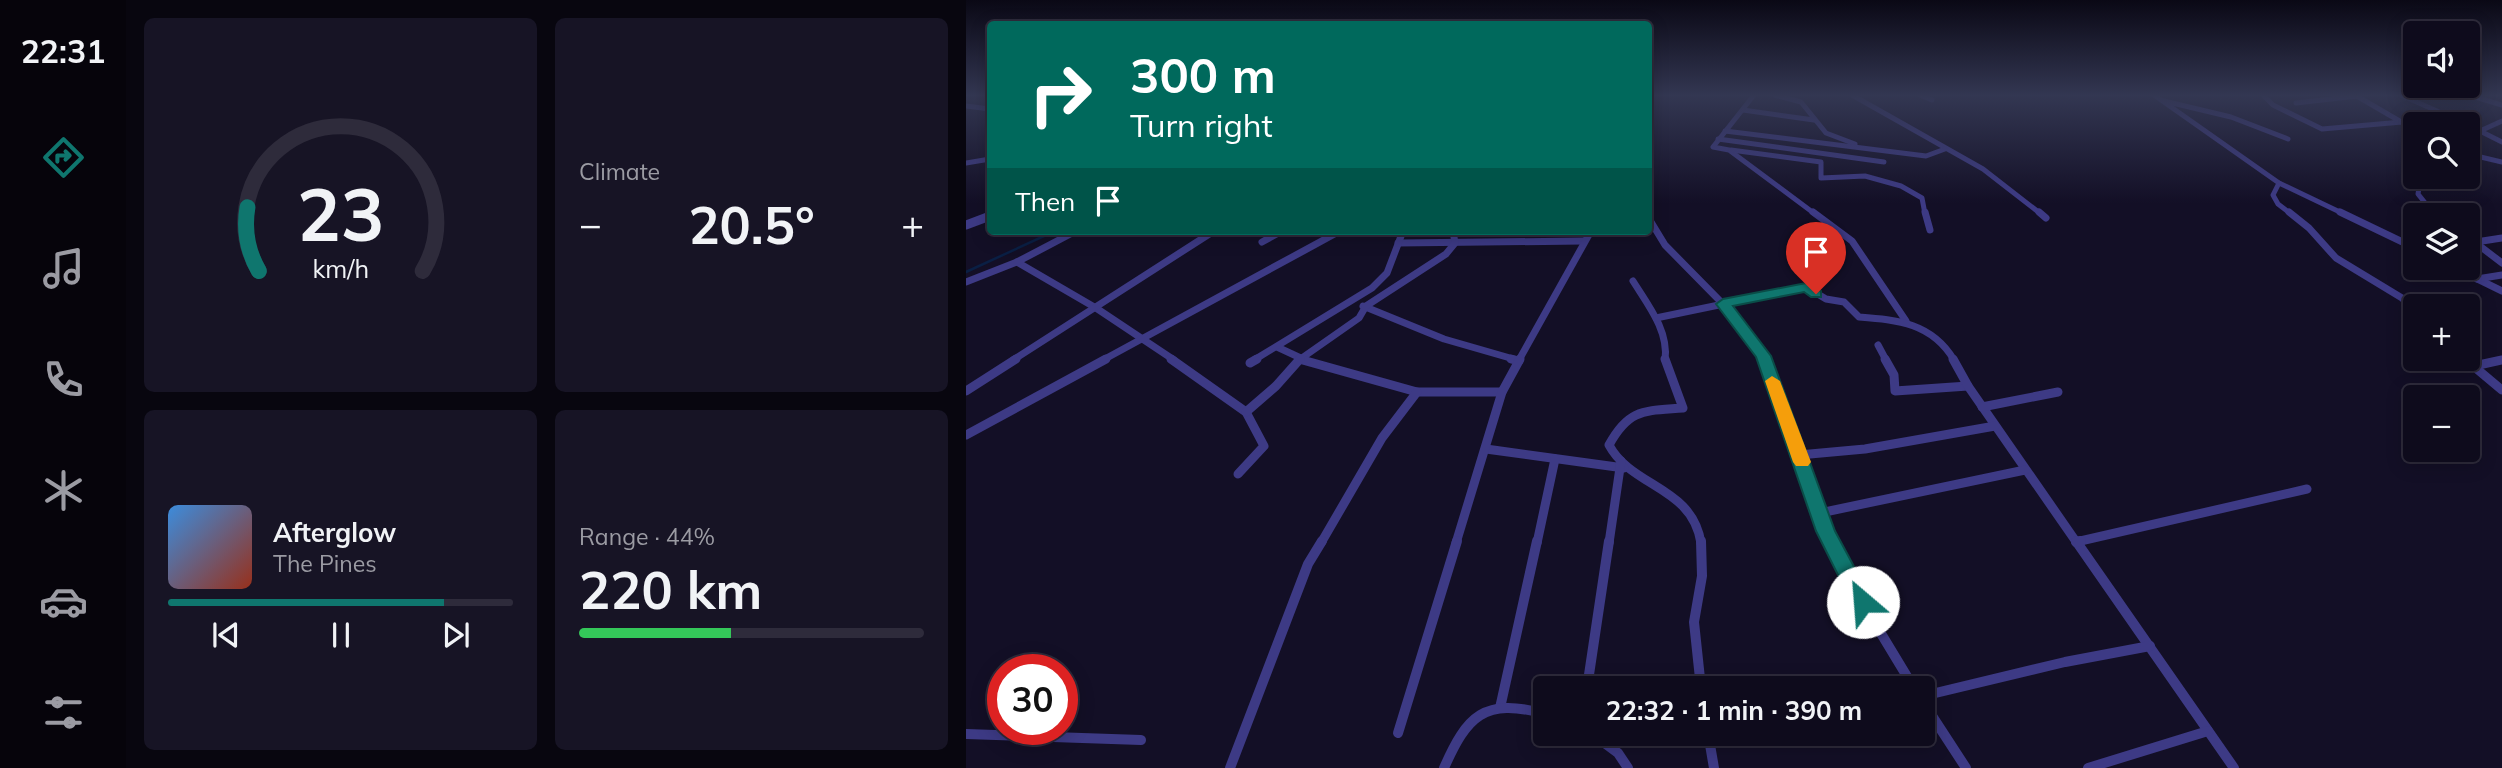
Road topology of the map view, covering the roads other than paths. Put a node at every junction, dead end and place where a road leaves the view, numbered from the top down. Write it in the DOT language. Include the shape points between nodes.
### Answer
graph roads {
  1 [pos="1725,131"];
  2 [pos="1824,131"];
  3 [pos="1914,131"];
  4 [pos="2204,131"];
  5 [pos="2267,131"];
  6 [pos="2480,131"];
  7 [pos="1718,139"];
  8 [pos="2288,139"];
  9 [pos="2502,142"];
  10 [pos="1857,148"];
  11 [pos="1945,149"];
  12 [pos="1729,150"];
  13 [pos="2480,158"];
  14 [pos="987,160"];
  15 [pos="1884,162"];
  16 [pos="966,163"];
  17 [pos="2502,164"];
  18 [pos="2279,183"];
  19 [pos="987,217"];
  20 [pos="2046,218"];
  21 [pos="1652,223"];
  22 [pos="966,225"];
  23 [pos="1930,230"];
  24 [pos="1068,235"];
  25 [pos="1208,235"];
  26 [pos="1275,235"];
  27 [pos="1333,235"];
  28 [pos="1401,235"];
  29 [pos="1454,235"];
  30 [pos="1588,235"];
  31 [pos="2502,239"];
  32 [pos="1583,241"];
  33 [pos="1262,242"];
  34 [pos="2403,242"];
  35 [pos="2480,242"];
  36 [pos="1398,243"];
  37 [pos="1455,243"];
  38 [pos="2480,245"];
  39 [pos="1017,262"];
  40 [pos="2502,263"];
  41 [pos="2502,275"];
  42 [pos="2480,279"];
  43 [pos="2479,280"];
  44 [pos="1633,281"];
  45 [pos="966,282"];
  46 [pos="2502,291"];
  47 [pos="2403,299"];
  48 [pos="1351,301"];
  49 [pos="1723,304"];
  50 [pos="1366,306"];
  51 [pos="1096,308"];
  52 [pos="1656,318"];
  53 [pos="1906,321"];
  54 [pos="1143,339"];
  55 [pos="1878,345"];
  56 [pos="1277,347"];
  57 [pos="1300,359"];
  58 [pos="2502,360"];
  59 [pos="1519,361"];
  60 [pos="1250,363"];
  61 [pos="2480,365"];
  62 [pos="2480,371"];
  63 [pos="1968,386"];
  64 [pos="966,390"];
  65 [pos="2502,390"];
  66 [pos="1417,392"];
  67 [pos="1502,392"];
  68 [pos="2058,392"];
  69 [pos="1982,407"];
  70 [pos="1246,412"];
  71 [pos="1995,426"];
  72 [pos="966,435"];
  73 [pos="1486,449"];
  74 [pos="1800,455"];
  75 [pos="1555,459"];
  76 [pos="1620,464"];
  77 [pos="2025,470"];
  78 [pos="1238,474"];
  79 [pos="2307,489"];
  80 [pos="1820,513"];
  81 [pos="2076,542"];
  82 [pos="2150,646"];
  83 [pos="1589,676"];
  84 [pos="1699,676"];
  85 [pos="1907,676"];
  86 [pos="1935,693"];
  87 [pos="1500,708"];
  88 [pos="1533,712"];
  89 [pos="1935,720"];
  90 [pos="2208,731"];
  91 [pos="1398,733"];
  92 [pos="966,734"];
  93 [pos="1141,740"];
  94 [pos="1609,746"];
  95 [pos="1710,746"];
  96 [pos="1230,768"];
  97 [pos="1444,768"];
  98 [pos="1628,768"];
  99 [pos="1714,768"];
  100 [pos="1966,768"];
  101 [pos="2088,768"];
  102 [pos="2234,768"];
  1 -- 7 [label="street"];
  1 -- 10 [label="street"];
  2 -- 10 [label="street"];
  3 -- 11 [label="street"];
  4 -- 18 [label="street"];
  5 -- 8 [label="street"];
  6 -- 9 [label="street"];
  7 -- 12 [label="street" via="1713,147"];
  7 -- 15 [label="street"];
  10 -- 11 [label="street" via="1926,156"];
  11 -- 20 [label="street" via="1983,169"];
  12 -- 23 [label="street" via="1821,162 1821,178 1831,181 1857,175 1902,187 1925,204 1924,219"];
  12 -- 53 [label="street" via="1852,241"];
  13 -- 17 [label="street"];
  14 -- 16 [label="street"];
  18 -- 34 [label="street"];
  18 -- 47 [label="street" via="2273,195 2278,204 2309,228 2336,258"];
  19 -- 22 [label="street"];
  21 -- 49 [label="street" via="1665,244"];
  24 -- 39 [label="street"];
  25 -- 51 [label="street"];
  26 -- 33 [label="street"];
  27 -- 54 [label="street"];
  28 -- 36 [label="street"];
  29 -- 37 [label="street"];
  30 -- 32 [label="street"];
  31 -- 35 [label="street"];
  32 -- 37 [label="street"];
  32 -- 59 [label="street"];
  36 -- 37 [label="street"];
  36 -- 48 [label="street" via="1387,273"];
  37 -- 50 [label="street" via="1446,254"];
  38 -- 40 [label="street"];
  39 -- 45 [label="street"];
  39 -- 51 [label="street"];
  41 -- 42 [label="street"];
  43 -- 46 [label="street"];
  44 -- 52 [label="street"];
  48 -- 50 [label="street"];
  48 -- 56 [label="street"];
  49 -- 52 [label="street"];
  49 -- 53 [label="street" via="1806,287 1826,299 1844,302 1859,317"];
  49 -- 74 [label="street" via="1763,356"];
  50 -- 57 [label="street" via="1359,318"];
  50 -- 59 [label="street" via="1444,339"];
  51 -- 54 [label="street"];
  51 -- 64 [label="street"];
  52 -- 76 [label="street" via="1667,345 1665,361 1683,408 1643,410 1633,415 1609,445"];
  53 -- 63 [label="street" via="1945,345"];
  54 -- 70 [label="street"];
  54 -- 72 [label="street"];
  55 -- 63 [label="street" via="1894,375 1895,391"];
  56 -- 57 [label="street"];
  56 -- 60 [label="street"];
  57 -- 66 [label="street"];
  57 -- 70 [label="street"];
  58 -- 61 [label="street"];
  59 -- 67 [label="street"];
  62 -- 65 [label="street"];
  63 -- 69 [label="street"];
  66 -- 67 [label="street"];
  66 -- 96 [label="street" via="1382,438 1308,564"];
  67 -- 73 [label="street"];
  68 -- 69 [label="street"];
  69 -- 71 [label="street"];
  70 -- 78 [label="street" via="1264,446"];
  71 -- 74 [label="street" via="1865,449"];
  71 -- 77 [label="street"];
  73 -- 75 [label="street"];
  73 -- 91 [label="street"];
  74 -- 80 [label="street"];
  75 -- 76 [label="street"];
  75 -- 87 [label="street"];
  76 -- 83 [label="street"];
  76 -- 84 [label="street" via="1680,501 1695,519 1702,575 1694,620"];
  77 -- 80 [label="street"];
  77 -- 81 [label="street"];
  79 -- 81 [label="street"];
  80 -- 85 [label="street" via="1863,602"];
  81 -- 82 [label="street"];
  82 -- 86 [label="street"];
  82 -- 90 [label="street"];
  87 -- 88 [label="street"];
  87 -- 97 [label="street" via="1465,726"];
  89 -- 100 [label="street"];
  90 -- 101 [label="street"];
  90 -- 102 [label="street"];
  92 -- 93 [label="street"];
  94 -- 98 [label="street"];
  95 -- 99 [label="street"];
}
